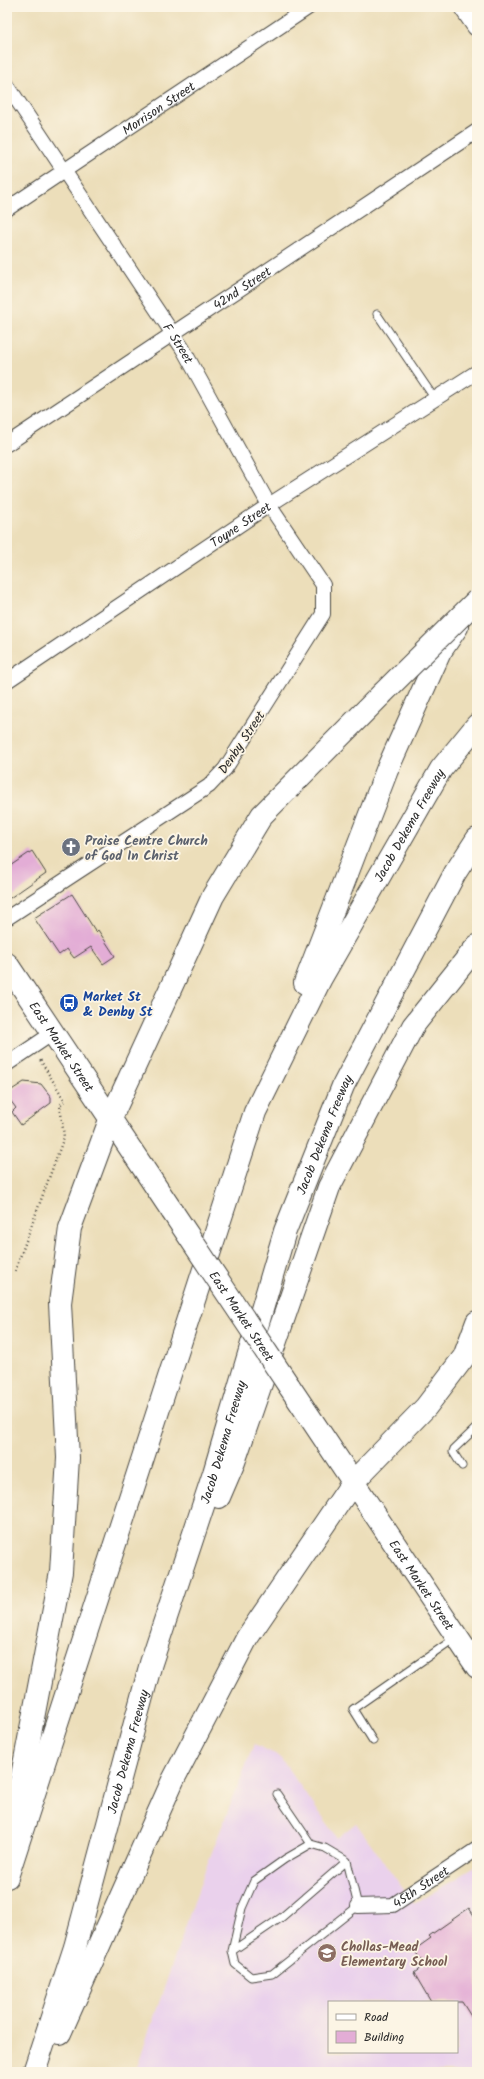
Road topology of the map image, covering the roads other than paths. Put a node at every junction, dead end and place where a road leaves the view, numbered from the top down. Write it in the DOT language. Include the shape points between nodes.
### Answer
graph roads {
  1 [pos="309,7"];
  2 [pos="464,7"];
  3 [pos="477,26"];
  4 [pos="7,85"];
  5 [pos="477,131"];
  6 [pos="64,171"];
  7 [pos="7,209"];
  8 [pos="377,314"];
  9 [pos="172,332"];
  10 [pos="477,372"];
  11 [pos="435,399"];
  12 [pos="7,444"];
  13 [pos="269,505"];
  14 [pos="477,596"];
  15 [pos="477,600"];
  16 [pos="323,614"];
  17 [pos="7,681"];
  18 [pos="477,725"];
  19 [pos="477,839"];
  20 [pos="7,918"];
  21 [pos="477,946"];
  22 [pos="7,964"];
  23 [pos="53,1033"];
  24 [pos="7,1064"];
  25 [pos="255,1112"];
  26 [pos="110,1120"];
  27 [pos="477,1322"];
  28 [pos="477,1427"];
  29 [pos="462,1466"];
  30 [pos="353,1482"];
  31 [pos="457,1637"];
  32 [pos="151,1663"];
  33 [pos="477,1667"];
  34 [pos="373,1741"];
  35 [pos="277,1794"];
  36 [pos="311,1844"];
  37 [pos="477,1849"];
  38 [pos="7,1854"];
  39 [pos="347,1861"];
  40 [pos="7,1878"];
  41 [pos="358,1906"];
  42 [pos="232,1951"];
  43 [pos="34,2072"];
  44 [pos="42,2072"];
  1 -- 6 [label="street, Morrison Street"];
  2 -- 3 [label="street"];
  4 -- 6 [label="street, F Street"];
  5 -- 9 [label="street, 42nd Street"];
  6 -- 7 [label="street, Morrison Street"];
  6 -- 9 [label="street, F Street"];
  8 -- 11 [label="lane"];
  9 -- 12 [label="street, 42nd Street"];
  9 -- 13 [label="street, F Street"];
  10 -- 11 [label="street, Toyne Street"];
  11 -- 13 [label="street, Toyne Street"];
  13 -- 16 [label="street, F Street" via="323,585"];
  13 -- 17 [label="street, Toyne Street"];
  14 -- 25 [label="main road" via="440,652 387,770"];
  15 -- 26 [label="main road, bridge" via="262,815 213,896"];
  16 -- 20 [label="street, Denby Street" via="225,769 209,786"];
  18 -- 25 [label="main road, Jacob Dekema Freeway" via="441,769 324,971"];
  19 -- 32 [label="main road, Jacob Dekema Freeway" via="456,873 343,1086 285,1231 214,1473"];
  21 -- 32 [label="main road" via="413,1026 329,1187 234,1462"];
  22 -- 23 [label="main road, East Market Street"];
  23 -- 24 [label="street"];
  23 -- 26 [label="main road, East Market Street"];
  25 -- 40 [label="main road, Jacob Dekema Freeway"];
  26 -- 30 [label="main road, East Market Street, bridge"];
  26 -- 38 [label="main road" via="70,1228 60,1303 68,1458 60,1572"];
  27 -- 30 [label="main road" via="464,1357 426,1407"];
  28 -- 29 [label="lane" via="454,1449 453,1452"];
  30 -- 31 [label="main road, East Market Street"];
  30 -- 44 [label="main road" via="247,1638 173,1780"];
  31 -- 33 [label="main road, East Market Street"];
  31 -- 34 [label="lane" via="353,1709"];
  32 -- 43 [label="main road, Jacob Dekema Freeway" via="75,1948"];
  35 -- 36 [label="lane"];
  36 -- 39 [label="lane" via="325,1848"];
  36 -- 42 [label="lane" via="254,1881 242,1908"];
  37 -- 41 [label="street, 45th Street" via="393,1905"];
  39 -- 41 [label="lane"];
  39 -- 42 [label="lane" via="282,1917"];
  41 -- 42 [label="lane" via="272,1974 251,1977 235,1964"];
}
